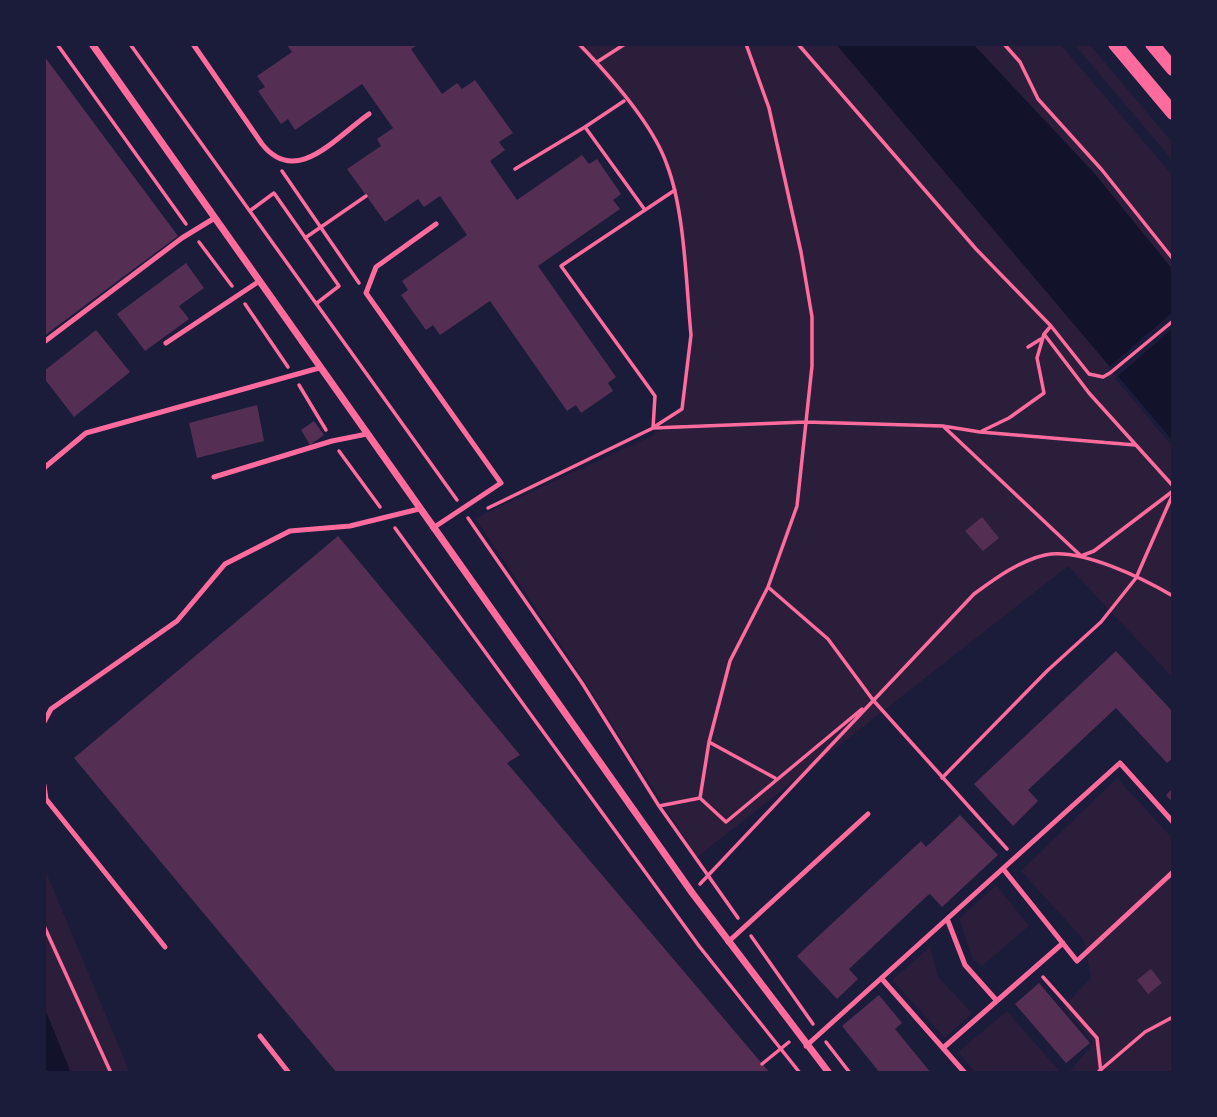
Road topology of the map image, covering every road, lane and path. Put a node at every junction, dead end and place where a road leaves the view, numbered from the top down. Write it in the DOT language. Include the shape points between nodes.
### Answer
graph roads {
  1 [pos="57,44"];
  2 [pos="92,44"];
  3 [pos="130,44"];
  4 [pos="193,44"];
  5 [pos="579,44"];
  6 [pos="625,44"];
  7 [pos="746,44"];
  8 [pos="798,44"];
  9 [pos="1004,44"];
  10 [pos="1115,44"];
  11 [pos="1152,44"];
  12 [pos="597,62"];
  13 [pos="1173,69"];
  14 [pos="624,101"];
  15 [pos="1173,113"];
  16 [pos="369,114"];
  17 [pos="585,127"];
  18 [pos="272,157"];
  19 [pos="515,169"];
  20 [pos="675,190"];
  21 [pos="366,196"];
  22 [pos="251,210"];
  23 [pos="645,210"];
  24 [pos="213,219"];
  25 [pos="436,224"];
  26 [pos="321,226"];
  27 [pos="192,232"];
  28 [pos="305,238"];
  29 [pos="1173,259"];
  30 [pos="258,282"];
  31 [pos="366,293"];
  32 [pos="240,297"];
  33 [pos="317,303"];
  34 [pos="1173,321"];
  35 [pos="1051,326"];
  36 [pos="1043,336"];
  37 [pos="44,342"];
  38 [pos="166,343"];
  39 [pos="1028,347"];
  40 [pos="319,368"];
  41 [pos="294,376"];
  42 [pos="805,422"];
  43 [pos="943,426"];
  44 [pos="653,428"];
  45 [pos="980,432"];
  46 [pos="367,434"];
  47 [pos="332,441"];
  48 [pos="1135,445"];
  49 [pos="44,468"];
  50 [pos="214,477"];
  51 [pos="1173,490"];
  52 [pos="419,509"];
  53 [pos="464,509"];
  54 [pos="468,517"];
  55 [pos="387,518"];
  56 [pos="433,528"];
  57 [pos="1081,556"];
  58 [pos="1136,578"];
  59 [pos="768,587"];
  60 [pos="1173,596"];
  61 [pos="873,700"];
  62 [pos="44,722"];
  63 [pos="709,742"];
  64 [pos="942,778"];
  65 [pos="775,779"];
  66 [pos="44,785"];
  67 [pos="700,797"];
  68 [pos="659,806"];
  69 [pos="868,814"];
  70 [pos="1173,822"];
  71 [pos="1016,859"];
  72 [pos="1004,870"];
  73 [pos="1173,872"];
  74 [pos="707,873"];
  75 [pos="693,894"];
  76 [pos="947,921"];
  77 [pos="44,926"];
  78 [pos="745,927"];
  79 [pos="728,942"];
  80 [pos="1063,943"];
  81 [pos="165,947"];
  82 [pos="1034,968"];
  83 [pos="882,979"];
  84 [pos="997,1000"];
  85 [pos="1173,1017"];
  86 [pos="812,1024"];
  87 [pos="819,1032"];
  88 [pos="260,1036"];
  89 [pos="797,1036"];
  90 [pos="806,1046"];
  91 [pos="943,1048"];
  92 [pos="781,1049"];
  93 [pos="762,1064"];
  94 [pos="1100,1072"];
  95 [pos="111,1073"];
  96 [pos="289,1073"];
  97 [pos="800,1073"];
  98 [pos="829,1073"];
  99 [pos="850,1073"];
  100 [pos="965,1073"];
  1 -- 27 [label="path"];
  2 -- 24 [label="street"];
  3 -- 22 [label="path"];
  4 -- 18 [label="lane"];
  5 -- 12 [label="path"];
  6 -- 12 [label="path"];
  7 -- 42 [label="path" via="769,108 812,317"];
  8 -- 35 [label="path" via="976,249"];
  9 -- 29 [label="path" via="1020,62 1038,99"];
  10 -- 15 [label="main road"];
  11 -- 13 [label="main road"];
  12 -- 20 [label="path" via="655,138"];
  14 -- 17 [label="path"];
  16 -- 18 [label="lane" via="303,160 285,162"];
  17 -- 19 [label="path"];
  17 -- 23 [label="path"];
  18 -- 26 [label="path"];
  20 -- 23 [label="path"];
  20 -- 44 [label="path" via="691,335 689,358 682,410"];
  21 -- 26 [label="path"];
  22 -- 28 [label="path" via="274,193"];
  22 -- 33 [label="path"];
  23 -- 44 [label="path" via="561,266 654,396"];
  24 -- 27 [label="lane"];
  24 -- 30 [label="street"];
  25 -- 31 [label="lane" via="376,267"];
  26 -- 28 [label="path"];
  26 -- 31 [label="path"];
  27 -- 32 [label="path"];
  27 -- 37 [label="lane"];
  28 -- 33 [label="path" via="339,286"];
  30 -- 32 [label="lane"];
  30 -- 40 [label="street"];
  31 -- 53 [label="lane" via="501,483"];
  32 -- 38 [label="lane"];
  32 -- 41 [label="path"];
  33 -- 53 [label="path"];
  34 -- 35 [label="path" via="1103,377 1089,374"];
  35 -- 36 [label="path"];
  36 -- 39 [label="path"];
  36 -- 45 [label="path" via="1037,358 1044,393 1010,418"];
  36 -- 48 [label="path"];
  40 -- 41 [label="lane"];
  40 -- 46 [label="street"];
  41 -- 47 [label="path"];
  41 -- 49 [label="lane" via="86,433"];
  42 -- 43 [label="path"];
  42 -- 44 [label="path"];
  42 -- 59 [label="path" via="797,506"];
  43 -- 45 [label="path"];
  43 -- 57 [label="path"];
  44 -- 54 [label="path"];
  45 -- 48 [label="path"];
  46 -- 47 [label="lane"];
  46 -- 52 [label="street"];
  47 -- 50 [label="lane"];
  47 -- 55 [label="path"];
  48 -- 51 [label="path"];
  51 -- 57 [label="path" via="1094,551"];
  51 -- 58 [label="path"];
  52 -- 55 [label="lane"];
  52 -- 56 [label="street"];
  53 -- 54 [label="path"];
  53 -- 56 [label="lane"];
  54 -- 68 [label="path" via="582,683"];
  55 -- 62 [label="lane" via="290,531 225,564 177,621 51,709"];
  55 -- 92 [label="path" via="683,925"];
  56 -- 75 [label="street"];
  57 -- 58 [label="path"];
  57 -- 61 [label="path" via="1046,555 1009,570 974,594"];
  58 -- 60 [label="path"];
  58 -- 64 [label="path" via="1101,622"];
  59 -- 61 [label="path" via="828,639"];
  59 -- 63 [label="path" via="730,661"];
  61 -- 64 [label="path"];
  61 -- 65 [label="path"];
  61 -- 74 [label="path"];
  63 -- 65 [label="path"];
  63 -- 67 [label="path"];
  64 -- 71 [label="path"];
  65 -- 67 [label="path" via="726,821"];
  66 -- 81 [label="lane" via="46,799"];
  67 -- 68 [label="path"];
  68 -- 74 [label="path"];
  69 -- 78 [label="lane"];
  70 -- 71 [label="lane" via="1120,763"];
  71 -- 72 [label="lane"];
  72 -- 76 [label="lane"];
  72 -- 80 [label="lane"];
  73 -- 80 [label="lane" via="1077,961"];
  74 -- 75 [label="path"];
  74 -- 78 [label="path"];
  75 -- 79 [label="street"];
  76 -- 83 [label="lane"];
  76 -- 84 [label="lane" via="965,965"];
  77 -- 95 [label="path"];
  78 -- 79 [label="lane"];
  78 -- 86 [label="path"];
  79 -- 89 [label="street"];
  80 -- 82 [label="lane"];
  82 -- 84 [label="lane"];
  82 -- 94 [label="path" via="1097,1038"];
  83 -- 87 [label="lane"];
  83 -- 91 [label="lane"];
  84 -- 91 [label="lane"];
  85 -- 94 [label="path" via="1145,1032"];
  86 -- 87 [label="path"];
  86 -- 89 [label="path"];
  87 -- 90 [label="lane"];
  87 -- 99 [label="path"];
  88 -- 96 [label="lane"];
  89 -- 90 [label="street"];
  89 -- 92 [label="path"];
  90 -- 98 [label="street"];
  91 -- 100 [label="lane"];
  92 -- 93 [label="path"];
  92 -- 97 [label="path"];
}
